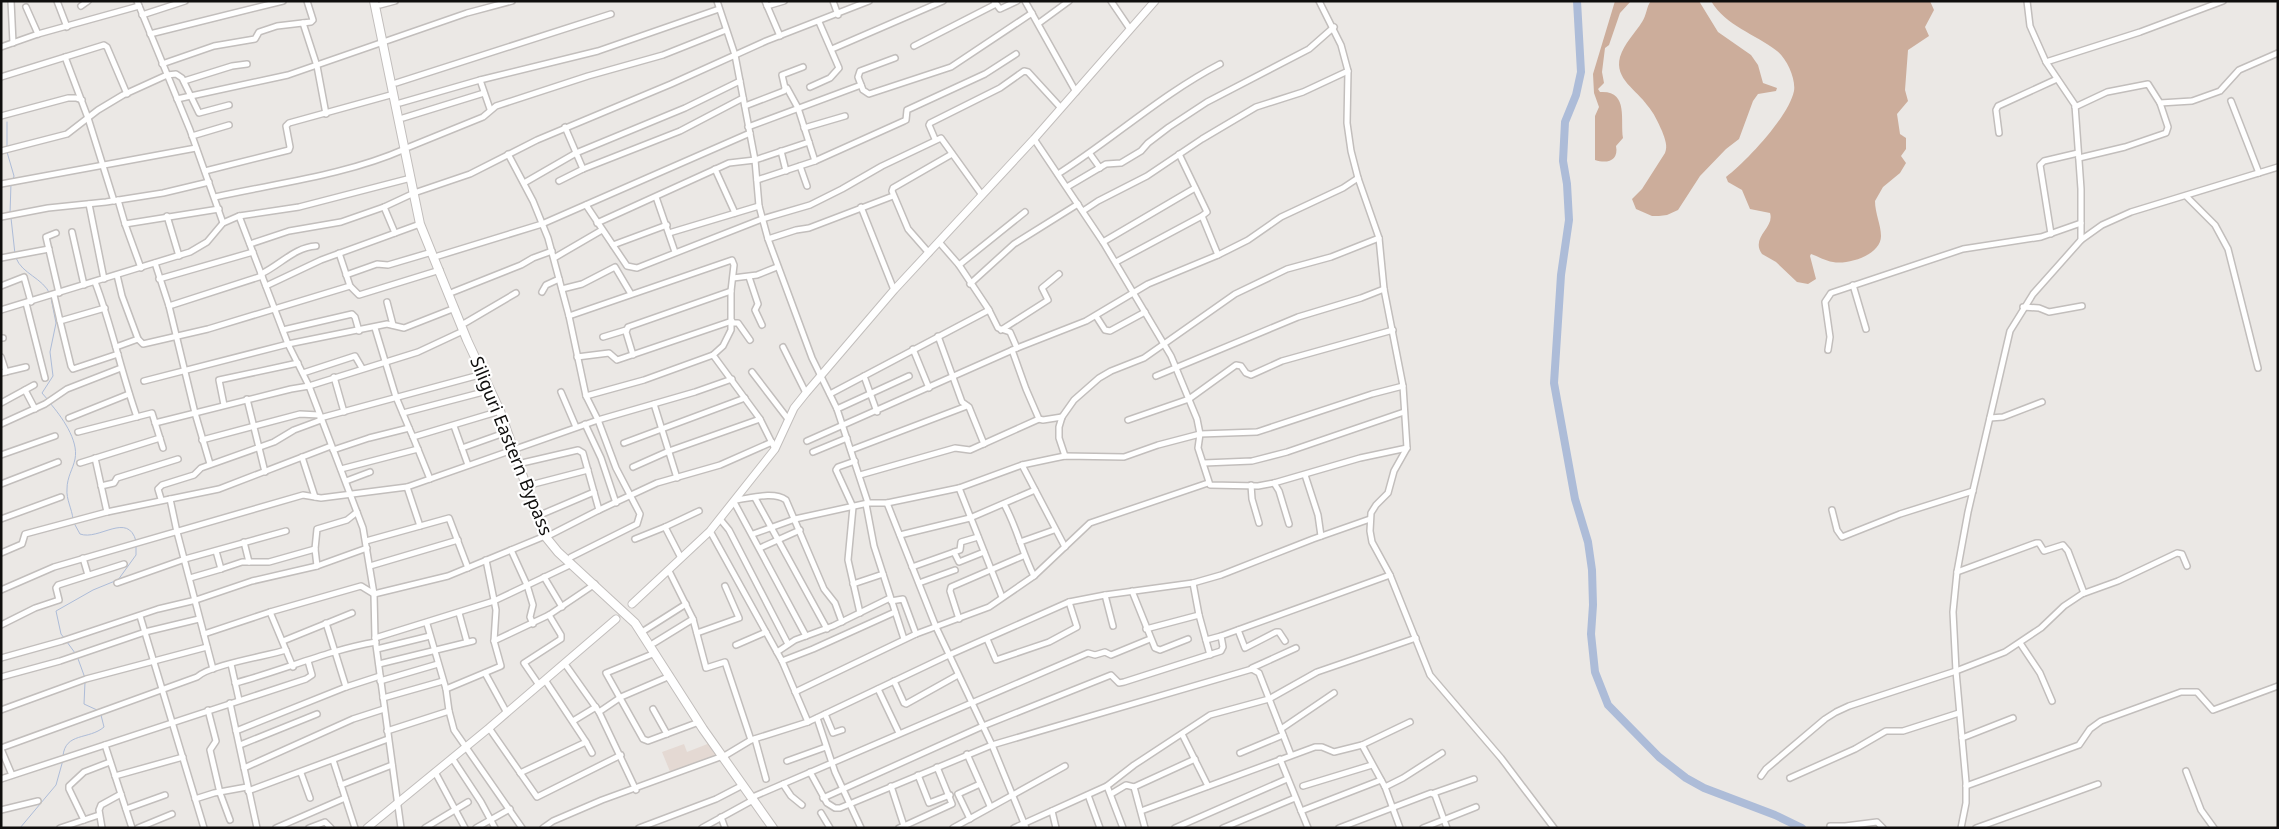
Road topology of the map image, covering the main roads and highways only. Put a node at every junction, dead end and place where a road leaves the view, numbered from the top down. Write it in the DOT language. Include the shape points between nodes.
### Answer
graph roads {
  1 [pos="378,2"];
  2 [pos="386,41"];
  3 [pos="407,148"];
  4 [pos="416,192"];
  5 [pos="435,254"];
  6 [pos="464,327"];
  7 [pos="515,449"];
  8 [pos="547,536"];
  9 [pos="572,560"];
  10 [pos="627,609"];
  11 [pos="725,755"];
  12 [pos="754,798"];
  13 [pos="773,828"];
  14 [pos="777,828"];
  1 -- 2 [label="main road, Siliguri Eastern Bypass"];
  2 -- 3 [label="main road, Siliguri Eastern Bypass"];
  2 -- 3 [label="main road, Siliguri Eastern Bypass"];
  3 -- 4 [label="main road, Siliguri Eastern Bypass"];
  3 -- 4 [label="main road, Siliguri Eastern Bypass"];
  4 -- 5 [label="main road, Siliguri Eastern Bypass"];
  4 -- 5 [label="main road, Siliguri Eastern Bypass" via="420,224"];
  5 -- 6 [label="main road, Siliguri Eastern Bypass"];
  5 -- 6 [label="main road, Siliguri Eastern Bypass" via="453,292"];
  6 -- 7 [label="main road, Siliguri Eastern Bypass"];
  6 -- 7 [label="main road, Siliguri Eastern Bypass" via="496,393"];
  7 -- 8 [label="main road, Siliguri Eastern Bypass"];
  7 -- 8 [label="main road, Siliguri Eastern Bypass" via="537,519"];
  8 -- 9 [label="main road, Siliguri Eastern Bypass"];
  9 -- 10 [label="main road, Siliguri Eastern Bypass"];
  9 -- 10 [label="main road, Siliguri Eastern Bypass" via="595,584"];
  10 -- 11 [label="main road, Siliguri Eastern Bypass" via="699,722"];
  10 -- 11 [label="main road, Siliguri Eastern Bypass" via="646,630"];
  11 -- 12 [label="main road, Siliguri Eastern Bypass"];
  11 -- 12 [label="main road, Siliguri Eastern Bypass"];
  12 -- 13 [label="main road, Siliguri Eastern Bypass"];
  12 -- 14 [label="main road, Siliguri Eastern Bypass"];
}
